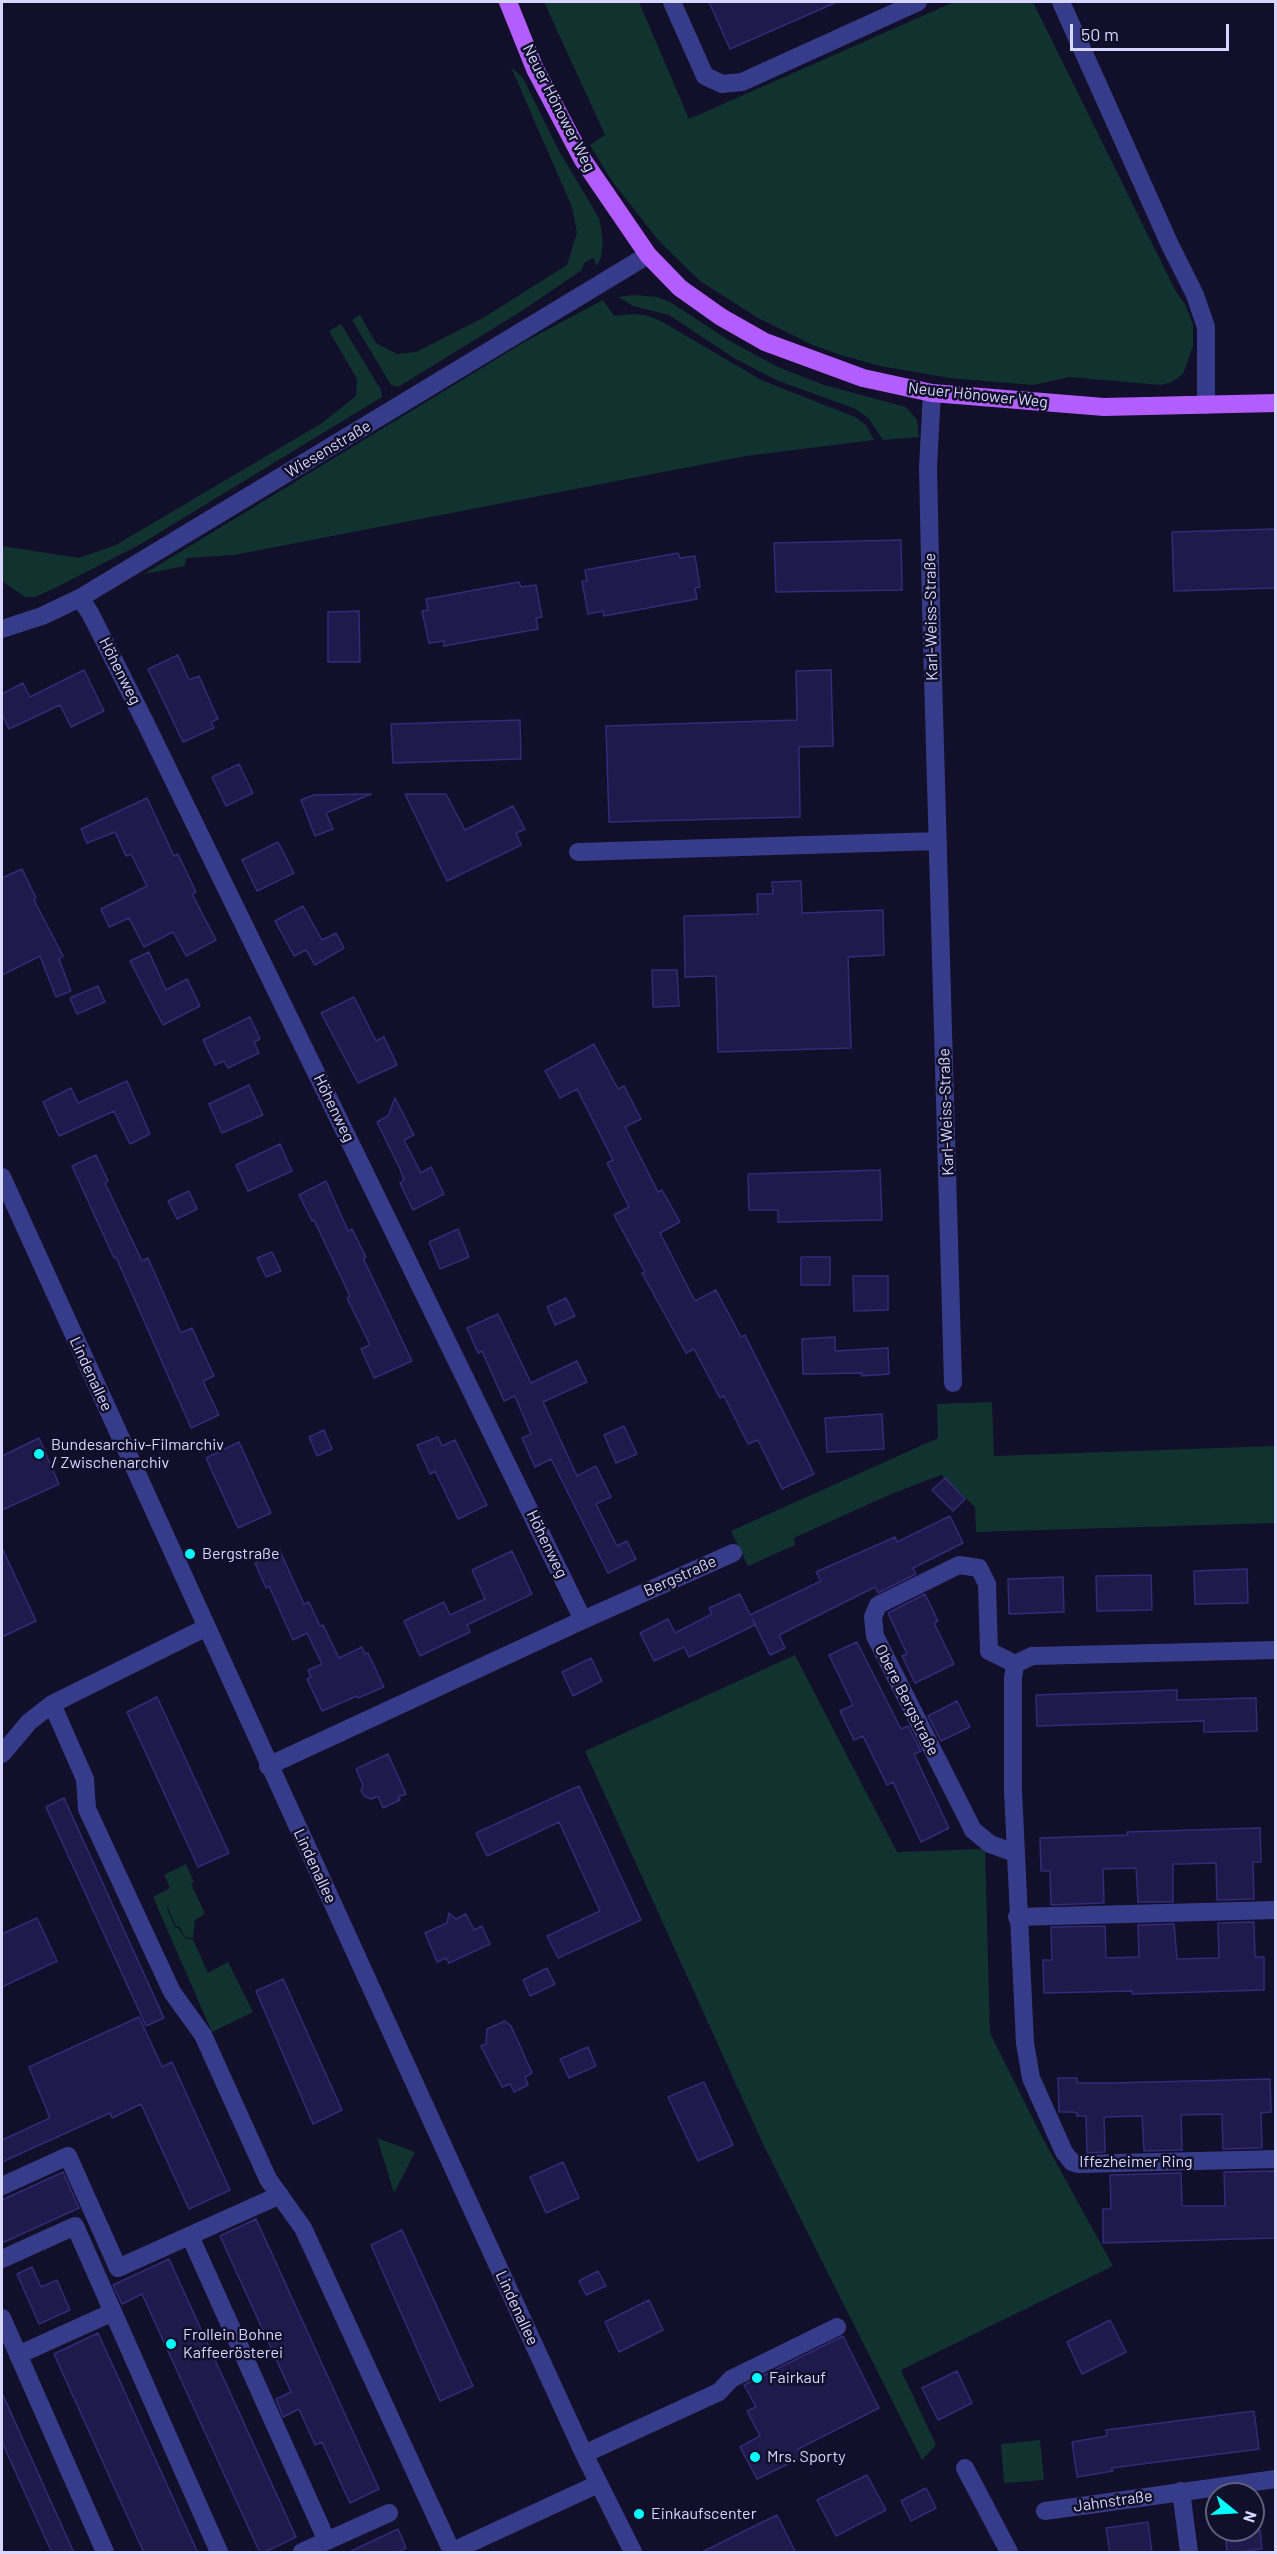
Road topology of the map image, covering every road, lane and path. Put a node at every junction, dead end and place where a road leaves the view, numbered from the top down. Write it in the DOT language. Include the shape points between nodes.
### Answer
graph roads {
  1 [pos="508,2"];
  2 [pos="672,2"];
  3 [pos="918,2"];
  4 [pos="1061,2"];
  5 [pos="648,255"];
  6 [pos="932,393"];
  7 [pos="1275,403"];
  8 [pos="1206,405"];
  9 [pos="80,598"];
  10 [pos="2,629"];
  11 [pos="938,841"];
  12 [pos="578,852"];
  13 [pos="2,1177"];
  14 [pos="953,1383"];
  15 [pos="733,1553"];
  16 [pos="583,1620"];
  17 [pos="205,1628"];
  18 [pos="1275,1650"];
  19 [pos="1016,1664"];
  20 [pos="52,1704"];
  21 [pos="2,1754"];
  22 [pos="268,1766"];
  23 [pos="1015,1853"];
  24 [pos="1275,1910"];
  25 [pos="1017,1917"];
  26 [pos="1275,2159"];
  27 [pos="2,2186"];
  28 [pos="280,2196"];
  29 [pos="189,2236"];
  30 [pos="2,2259"];
  31 [pos="113,2312"];
  32 [pos="2,2318"];
  33 [pos="837,2326"];
  34 [pos="18,2355"];
  35 [pos="584,2454"];
  36 [pos="965,2468"];
  37 [pos="1275,2479"];
  38 [pos="598,2484"];
  39 [pos="1181,2492"];
  40 [pos="1045,2511"];
  41 [pos="389,2514"];
  42 [pos="327,2541"];
  43 [pos="451,2552"];
  44 [pos="105,2553"];
  45 [pos="219,2553"];
  46 [pos="302,2553"];
  47 [pos="633,2553"];
  48 [pos="1009,2553"];
  49 [pos="1189,2553"];
  1 -- 5 [label="main road, Neuer Hönower Weg" via="535,69 583,160"];
  2 -- 3 [label="street" via="705,76 722,84 742,82"];
  4 -- 8 [label="street" via="1195,295 1206,327"];
  5 -- 6 [label="main road, Neuer Hönower Weg" via="680,288 765,342 862,378"];
  5 -- 9 [label="street, Wiesenstraße"];
  6 -- 8 [label="main road, Neuer Hönower Weg" via="1104,407"];
  6 -- 11 [label="street, Karl-Weiss-Straße" via="928,467"];
  7 -- 8 [label="main road, Neuer Hönower Weg"];
  9 -- 10 [label="street, Wiesenstraße"];
  9 -- 16 [label="street, Höhenweg" via="145,722"];
  11 -- 12 [label="street"];
  11 -- 14 [label="street, Karl-Weiss-Straße"];
  13 -- 17 [label="street, Lindenallee"];
  15 -- 16 [label="street, Bergstraße"];
  16 -- 22 [label="street, Bergstraße"];
  17 -- 20 [label="street"];
  17 -- 22 [label="street, Lindenallee"];
  18 -- 19 [label="street" via="1032,1656"];
  19 -- 23 [label="street, Iffezheimer Ring"];
  19 -- 23 [label="street, Obere Bergstraße" via="988,1651 987,1584 979,1568 959,1565 878,1605 873,1617 875,1636 973,1830 990,1844"];
  20 -- 21 [label="street" via="29,1722"];
  20 -- 28 [label="street" via="85,1779 91,1819 172,1992 203,2036 268,2179"];
  22 -- 35 [label="street, Lindenallee"];
  23 -- 25 [label="street, Iffezheimer Ring"];
  24 -- 25 [label="street"];
  25 -- 26 [label="street, Iffezheimer Ring" via="1024,2043 1031,2078 1059,2144 1072,2163"];
  27 -- 29 [label="street" via="69,2156 118,2268"];
  28 -- 29 [label="street"];
  28 -- 43 [label="street" via="303,2228"];
  29 -- 42 [label="street"];
  30 -- 31 [label="street" via="75,2226"];
  31 -- 34 [label="street"];
  31 -- 45 [label="street"];
  32 -- 34 [label="street"];
  33 -- 35 [label="street" via="731,2379 719,2392"];
  34 -- 44 [label="street"];
  35 -- 38 [label="street, Lindenallee"];
  36 -- 48 [label="street"];
  37 -- 39 [label="street, Jahnstraße"];
  38 -- 43 [label="street"];
  38 -- 47 [label="street, Lindenallee"];
  39 -- 40 [label="street, Jahnstraße"];
  39 -- 49 [label="street"];
  41 -- 42 [label="street"];
  42 -- 46 [label="street"];
}
